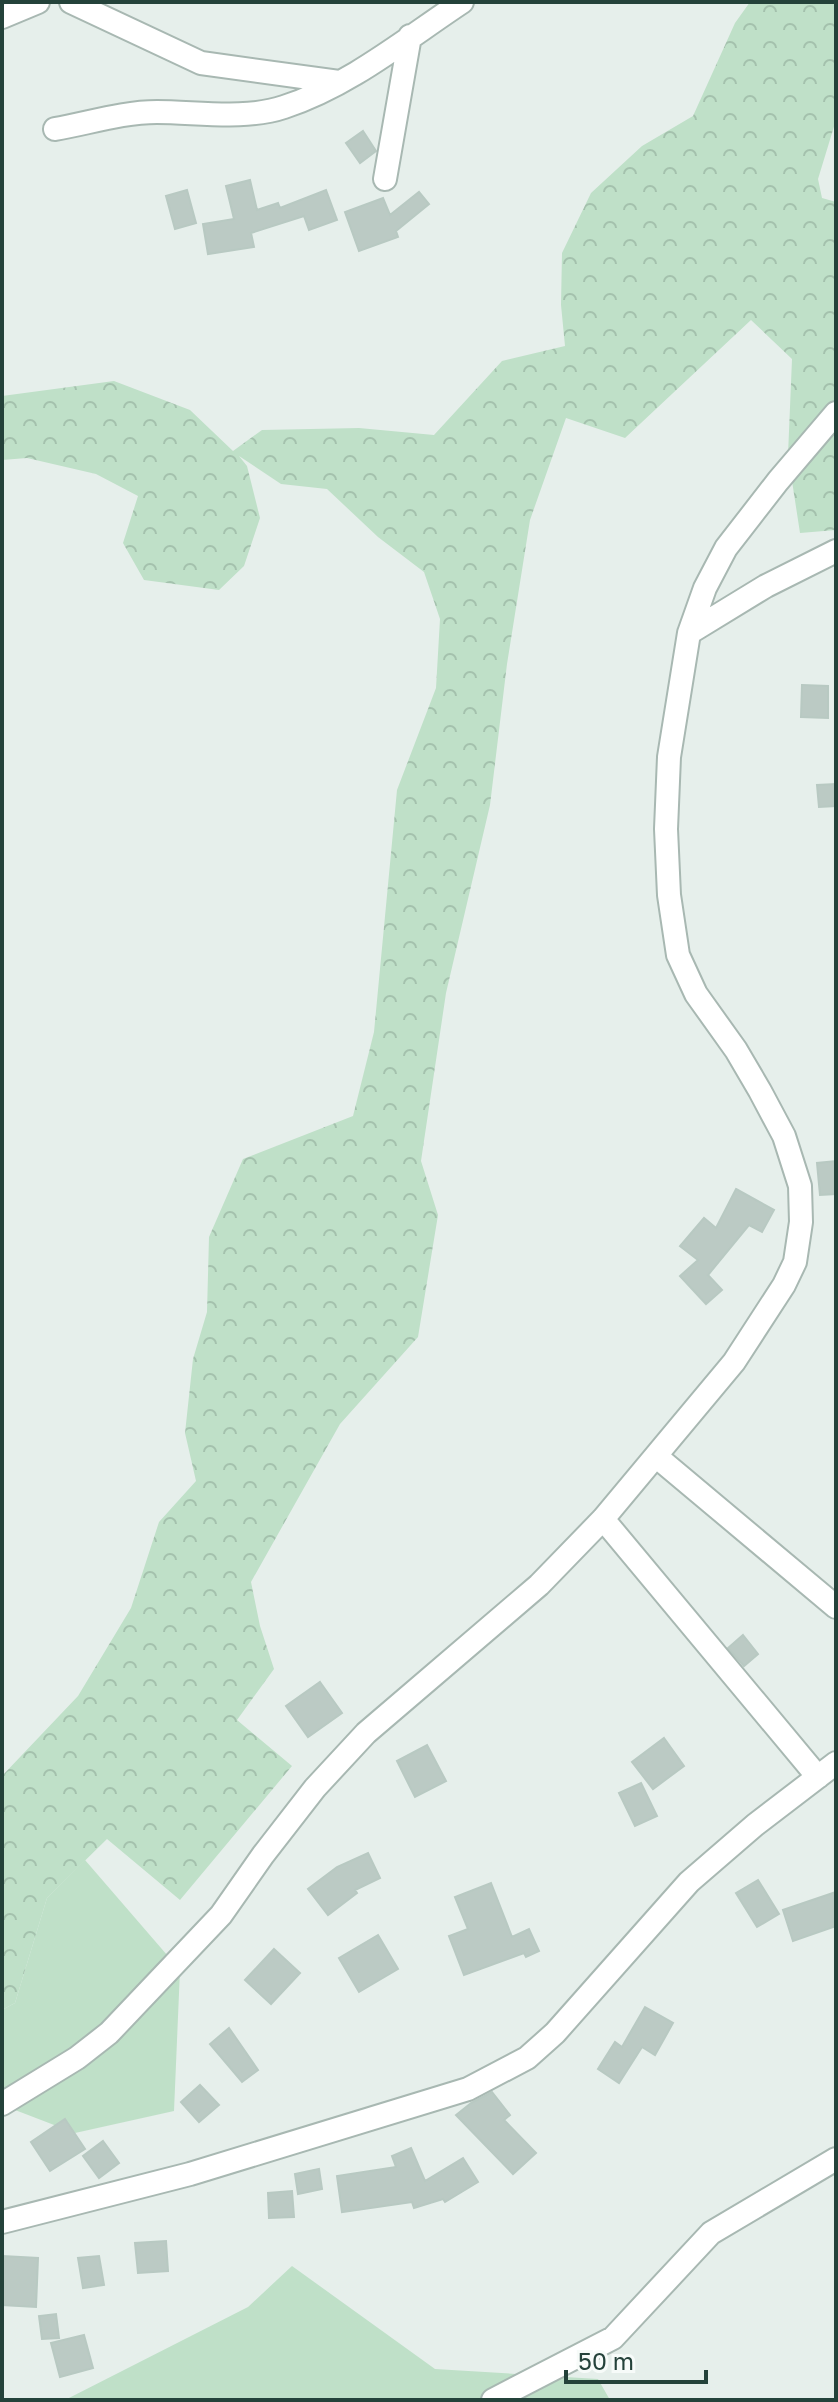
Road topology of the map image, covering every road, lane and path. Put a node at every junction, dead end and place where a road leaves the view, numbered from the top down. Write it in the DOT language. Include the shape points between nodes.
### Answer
graph roads {
  1 [pos="38,2"];
  2 [pos="71,2"];
  3 [pos="462,2"];
  4 [pos="2,17"];
  5 [pos="410,36"];
  6 [pos="340,82"];
  7 [pos="55,129"];
  8 [pos="385,179"];
  9 [pos="836,413"];
  10 [pos="836,551"];
  11 [pos="689,633"];
  12 [pos="657,1457"];
  13 [pos="603,1519"];
  14 [pos="836,1607"];
  15 [pos="836,1763"];
  16 [pos="818,1777"];
  17 [pos="2,2104"];
  18 [pos="836,2159"];
  19 [pos="2,2222"];
  20 [pos="493,2400"];
  1 -- 4 [label="street"];
  2 -- 6 [label="street" via="201,63"];
  3 -- 5 [label="street"];
  5 -- 6 [label="street"];
  5 -- 8 [label="street"];
  6 -- 7 [label="street" via="283,108 221,115 155,112"];
  9 -- 11 [label="street" via="726,548"];
  10 -- 11 [label="street"];
  11 -- 12 [label="street" via="669,757 666,829 678,955 696,994 736,1050 784,1136 800,1186 801,1222 795,1262 784,1285 734,1362"];
  12 -- 13 [label="street"];
  12 -- 14 [label="street"];
  13 -- 16 [label="street"];
  13 -- 17 [label="street" via="539,1585 366,1733 315,1788 221,1915 109,2033"];
  15 -- 16 [label="street"];
  16 -- 19 [label="street" via="689,1882 527,2058 468,2089 190,2174"];
  18 -- 20 [label="street" via="711,2233 613,2338"];
}
